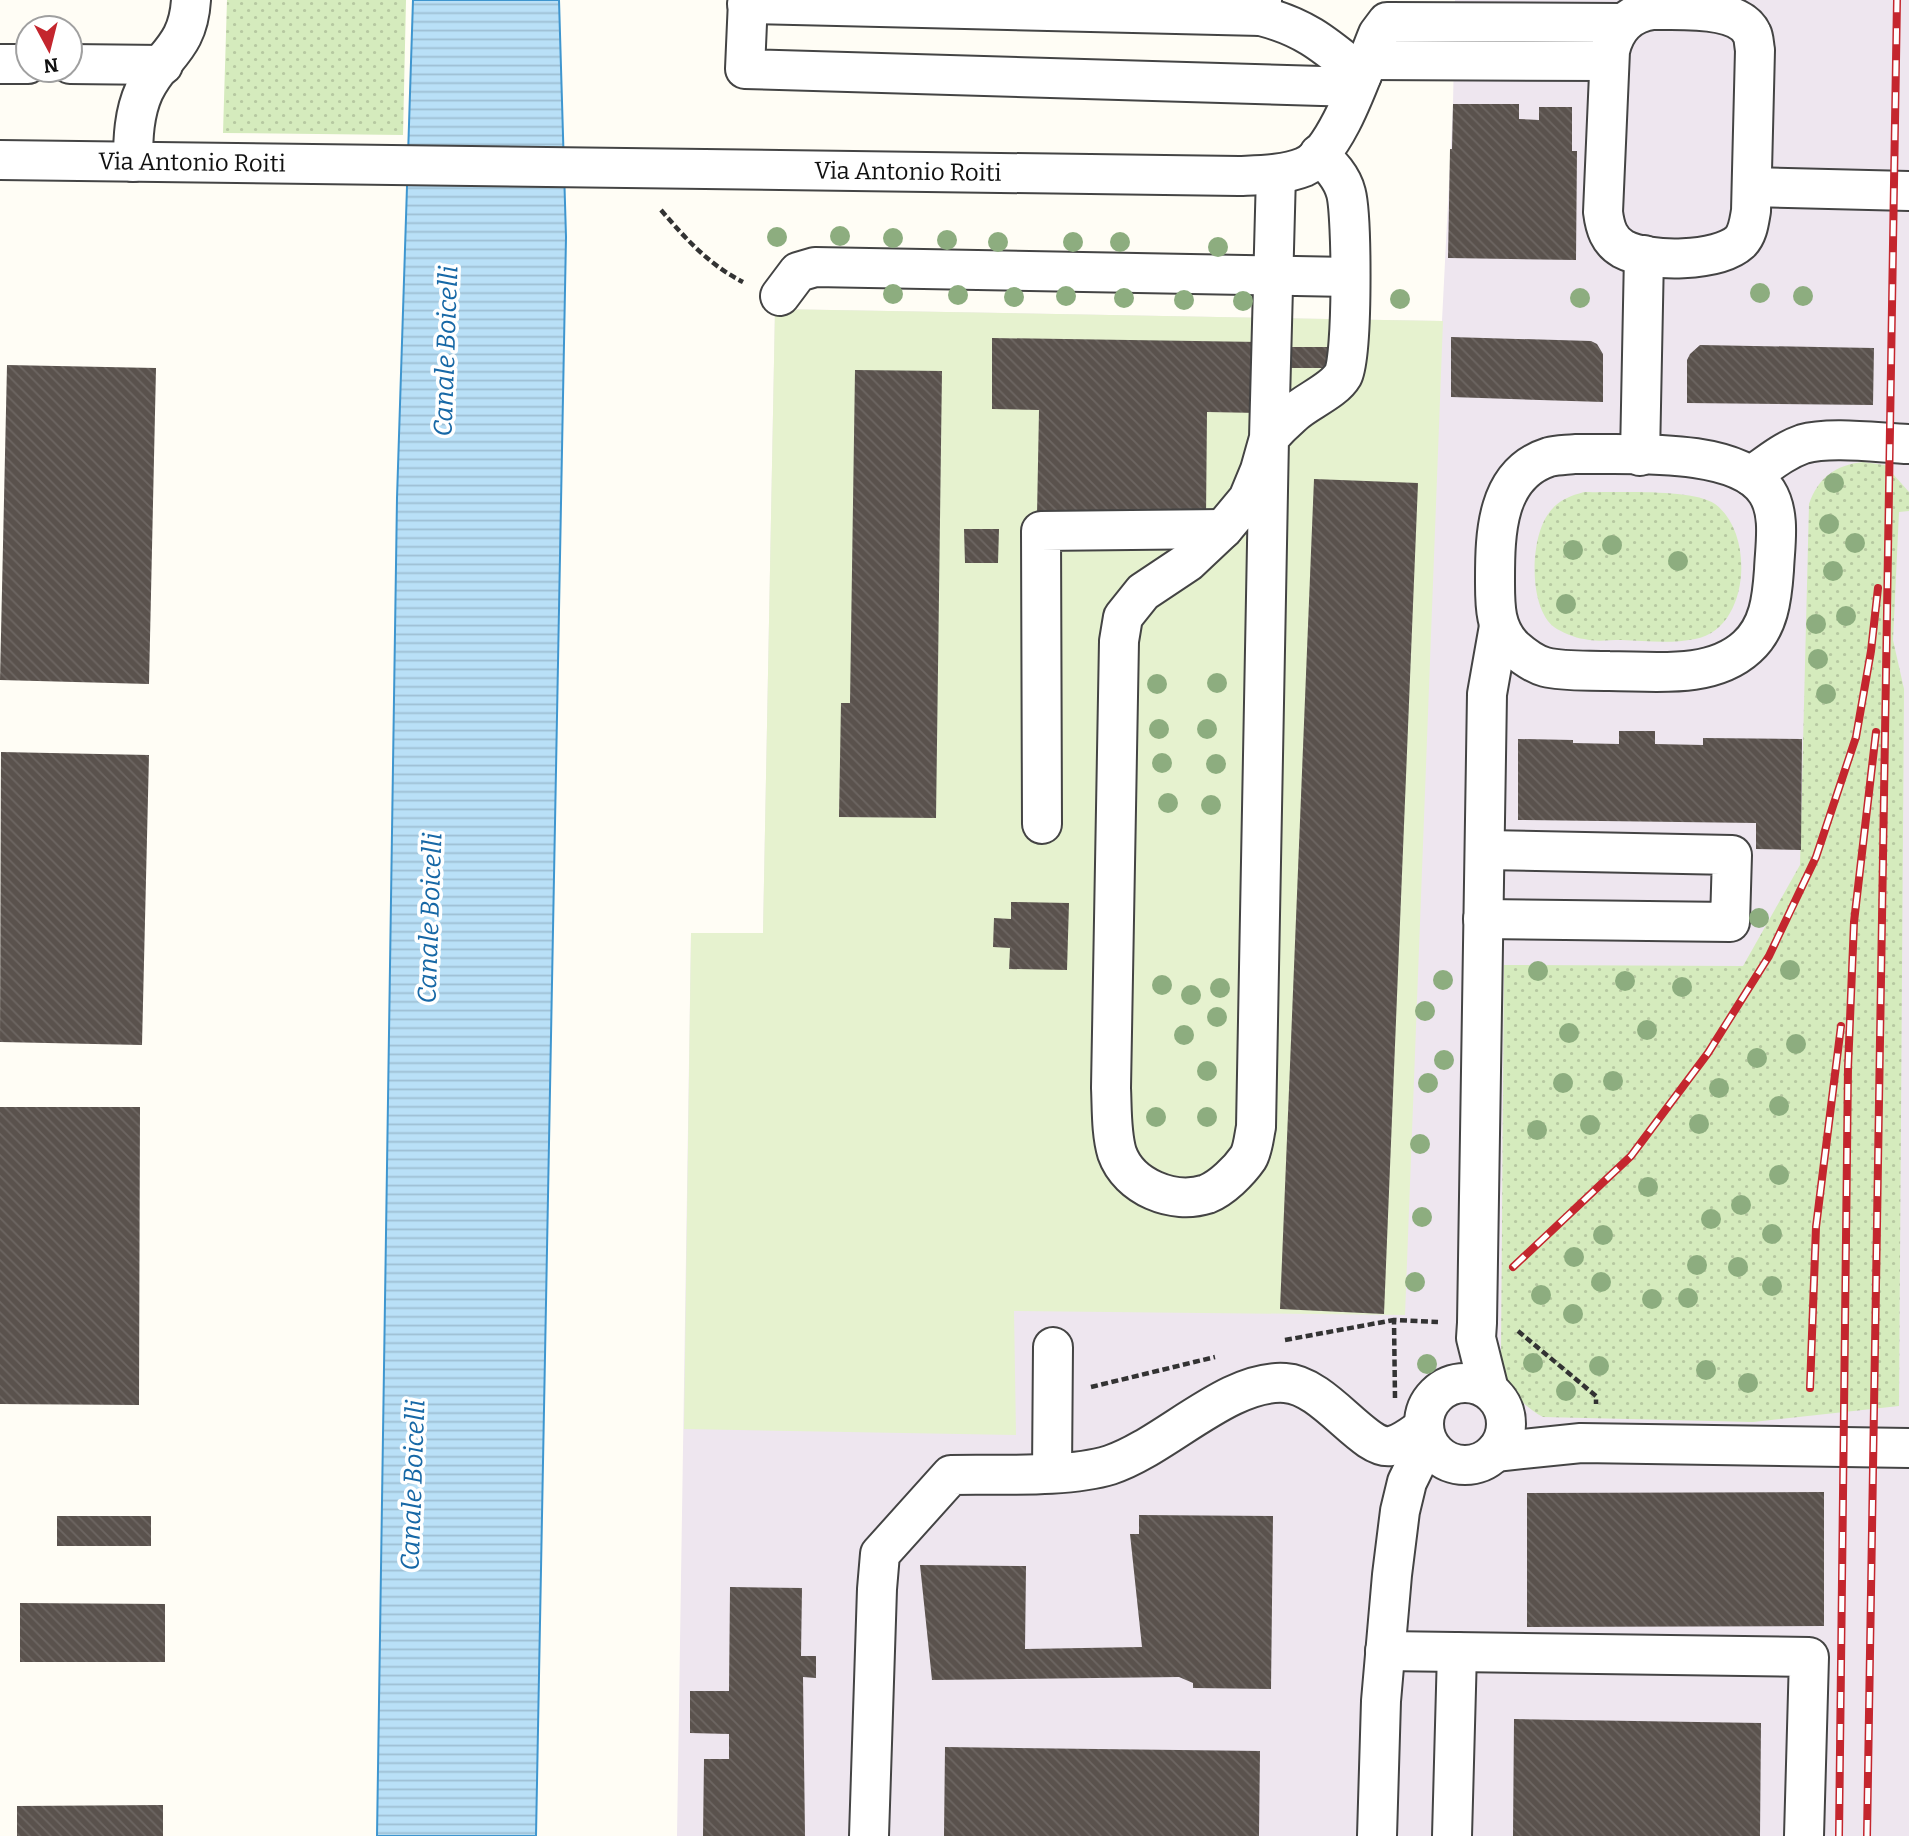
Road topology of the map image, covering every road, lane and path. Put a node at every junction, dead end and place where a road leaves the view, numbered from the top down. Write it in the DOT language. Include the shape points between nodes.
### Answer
graph roads {
  1 [pos="191,0"];
  2 [pos="747,2"];
  3 [pos="1262,8"];
  4 [pos="1741,11"];
  5 [pos="1623,23"];
  6 [pos="1609,61"];
  7 [pos="84,64"];
  8 [pos="163,65"];
  9 [pos="1362,74"];
  10 [pos="1319,154"];
  11 [pos="0,160"];
  12 [pos="133,162"];
  13 [pos="627,169"];
  14 [pos="1258,175"];
  15 [pos="1752,187"];
  16 [pos="1909,191"];
  17 [pos="1644,255"];
  18 [pos="1273,276"];
  19 [pos="1349,276"];
  20 [pos="780,296"];
  21 [pos="1269,438"];
  22 [pos="1909,443"];
  23 [pos="1640,456"];
  24 [pos="1751,476"];
  25 [pos="1223,529"];
  26 [pos="1499,626"];
  27 [pos="1042,824"];
  28 [pos="1485,850"];
  29 [pos="1483,919"];
  30 [pos="1053,1347"];
  31 [pos="1473,1387"];
  32 [pos="1501,1439"];
  33 [pos="1434,1444"];
  34 [pos="1909,1448"];
  35 [pos="1052,1472"];
  36 [pos="1385,1651"];
  37 [pos="1457,1652"];
  38 [pos="869,1836"];
  39 [pos="1377,1836"];
  40 [pos="1452,1836"];
  41 [pos="1804,1836"];
  1 -- 8 [label="street" via="185,33"];
  2 -- 3 [label="street"];
  2 -- 9 [label="street" via="745,69 1260,84"];
  3 -- 9 [label="street" via="1310,34"];
  4 -- 5 [label="street" via="1727,15 1653,10"];
  4 -- 15 [label="street" via="1755,50"];
  5 -- 6 [label="street" via="1612,40"];
  5 -- 9 [label="street" via="1387,22"];
  6 -- 9 [label="street"];
  6 -- 17 [label="street" via="1606,229 1622,248"];
  7 -- 8 [label="street"];
  8 -- 12 [label="street" via="138,111"];
  9 -- 10 [label="street" via="1343,121"];
  10 -- 14 [label="street, Via Antonio Roiti" via="1306,166"];
  10 -- 19 [label="street" via="1346,190"];
  11 -- 12 [label="street, Via Antonio Roiti"];
  12 -- 13 [label="street, Via Antonio Roiti"];
  13 -- 14 [label="street, Via Antonio Roiti"];
  13 -- 20 [label="path" via="692,246 718,268"];
  14 -- 18 [label="street"];
  15 -- 16 [label="street"];
  15 -- 17 [label="street" via="1752,211 1741,241 1709,256"];
  17 -- 23 [label="street"];
  18 -- 19 [label="street"];
  18 -- 20 [label="street" via="815,267 798,272"];
  18 -- 21 [label="street"];
  19 -- 21 [label="street" via="1349,333 1342,377 1292,414"];
  21 -- 25 [label="street" via="1248,499"];
  21 -- 25 [label="street" via="1256,1127 1249,1156 1231,1178 1208,1194 1182,1197 1152,1191 1130,1174 1117,1153 1113,1120 1119,641 1123,617 1143,592 1188,562"];
  22 -- 24 [label="street" via="1805,444 1774,458"];
  23 -- 24 [label="street" via="1704,458"];
  23 -- 26 [label="street" via="1549,457 1531,466 1511,487 1495,532"];
  24 -- 26 [label="street" via="1768,493 1774,511 1773,592 1760,634 1729,660 1681,672 1544,667 1516,650"];
  25 -- 27 [label="street" via="1041,531"];
  26 -- 28 [label="street" via="1488,694"];
  28 -- 29 [label="street"];
  28 -- 29 [label="street" via="1732,855 1730,922"];
  29 -- 31 [label="street"];
  30 -- 35 [label="street"];
  31 -- 32 [label="street" via="1499,1400 1504,1412"];
  31 -- 33 [label="street" via="1438,1392 1429,1402 1424,1415"];
  32 -- 33 [label="street" via="1484,1461 1471,1465"];
  32 -- 34 [label="street"];
  33 -- 35 [label="street" via="1377,1444 1315,1392 1292,1383 1268,1383 1237,1393 1138,1453 1108,1465"];
  33 -- 36 [label="street" via="1407,1482 1400,1511"];
  35 -- 38 [label="street" via="951,1475 880,1554"];
  36 -- 37 [label="street"];
  36 -- 39 [label="street"];
  37 -- 40 [label="street"];
  37 -- 41 [label="street" via="1809,1657"];
}
